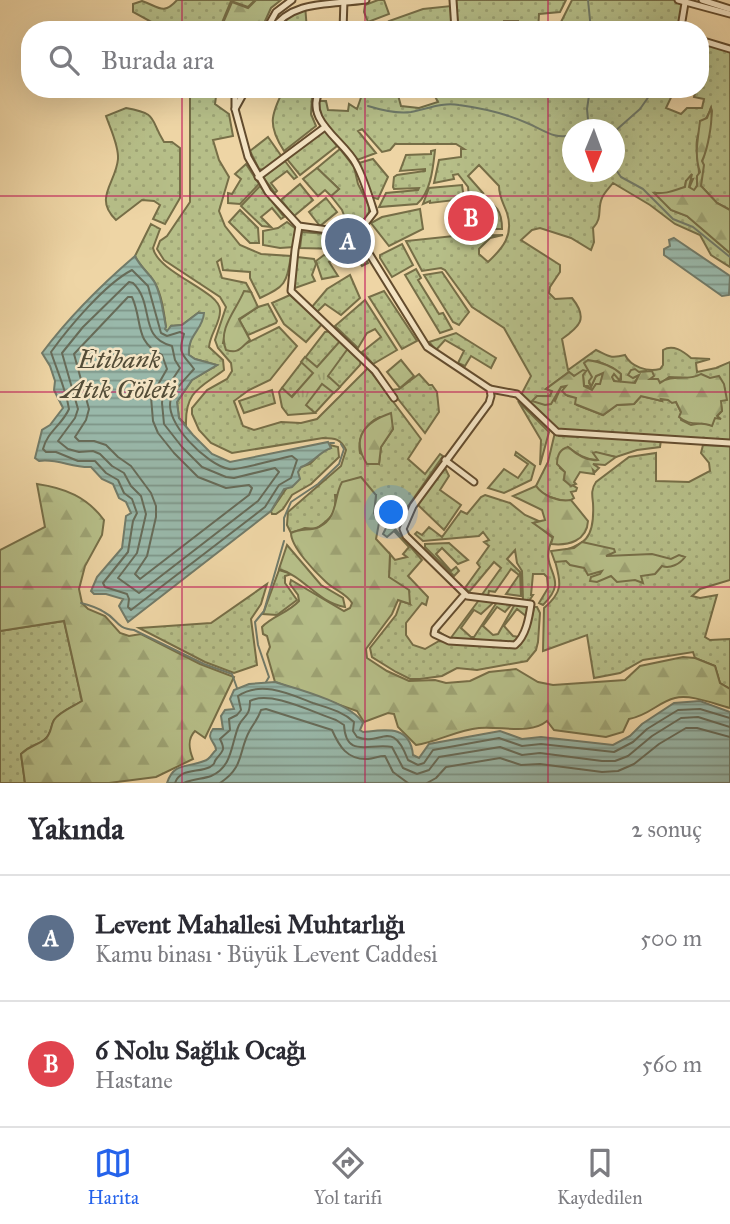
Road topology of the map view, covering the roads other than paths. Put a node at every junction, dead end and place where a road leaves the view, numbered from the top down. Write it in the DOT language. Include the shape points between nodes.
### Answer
graph roads {
  1 [pos="292,0"];
  2 [pos="366,0"];
  3 [pos="453,0"];
  4 [pos="678,0"];
  5 [pos="702,0"];
  6 [pos="344,1"];
  7 [pos="685,3"];
  8 [pos="722,3"];
  9 [pos="730,11"];
  10 [pos="271,21"];
  11 [pos="277,21"];
  12 [pos="343,21"];
  13 [pos="454,21"];
  14 [pos="684,21"];
  15 [pos="709,43"];
  16 [pos="730,49"];
  17 [pos="235,98"];
  18 [pos="241,98"];
  19 [pos="316,98"];
  20 [pos="235,109"];
  21 [pos="325,127"];
  22 [pos="258,177"];
  23 [pos="299,226"];
  24 [pos="356,234"];
  25 [pos="490,389"];
  26 [pos="394,398"];
  27 [pos="730,443"];
  28 [pos="445,460"];
  29 [pos="474,482"];
  30 [pos="465,594"];
  1 -- 10 [label="street"];
  2 -- 6 [label="street"];
  3 -- 13 [label="street"];
  4 -- 7 [label="street"];
  5 -- 8 [label="street"];
  6 -- 11 [label="street" via="294,4"];
  6 -- 12 [label="street"];
  7 -- 9 [label="street"];
  7 -- 14 [label="street"];
  8 -- 9 [label="street"];
  15 -- 16 [label="street"];
  17 -- 20 [label="street"];
  18 -- 20 [label="street"];
  19 -- 21 [label="street"];
  20 -- 22 [label="street"];
  21 -- 22 [label="street"];
  21 -- 24 [label="street" via="356,162 374,212"];
  22 -- 23 [label="street"];
  23 -- 24 [label="street"];
  23 -- 26 [label="street" via="291,291 375,371"];
  24 -- 25 [label="street" via="427,347"];
  25 -- 27 [label="street" via="517,394 557,432"];
  25 -- 28 [label="street" via="489,404"];
  28 -- 29 [label="street"];
  28 -- 30 [label="street" via="403,529"];
  30 -- 30 [label="street" via="531,604 520,642 449,641 434,632"];
}
